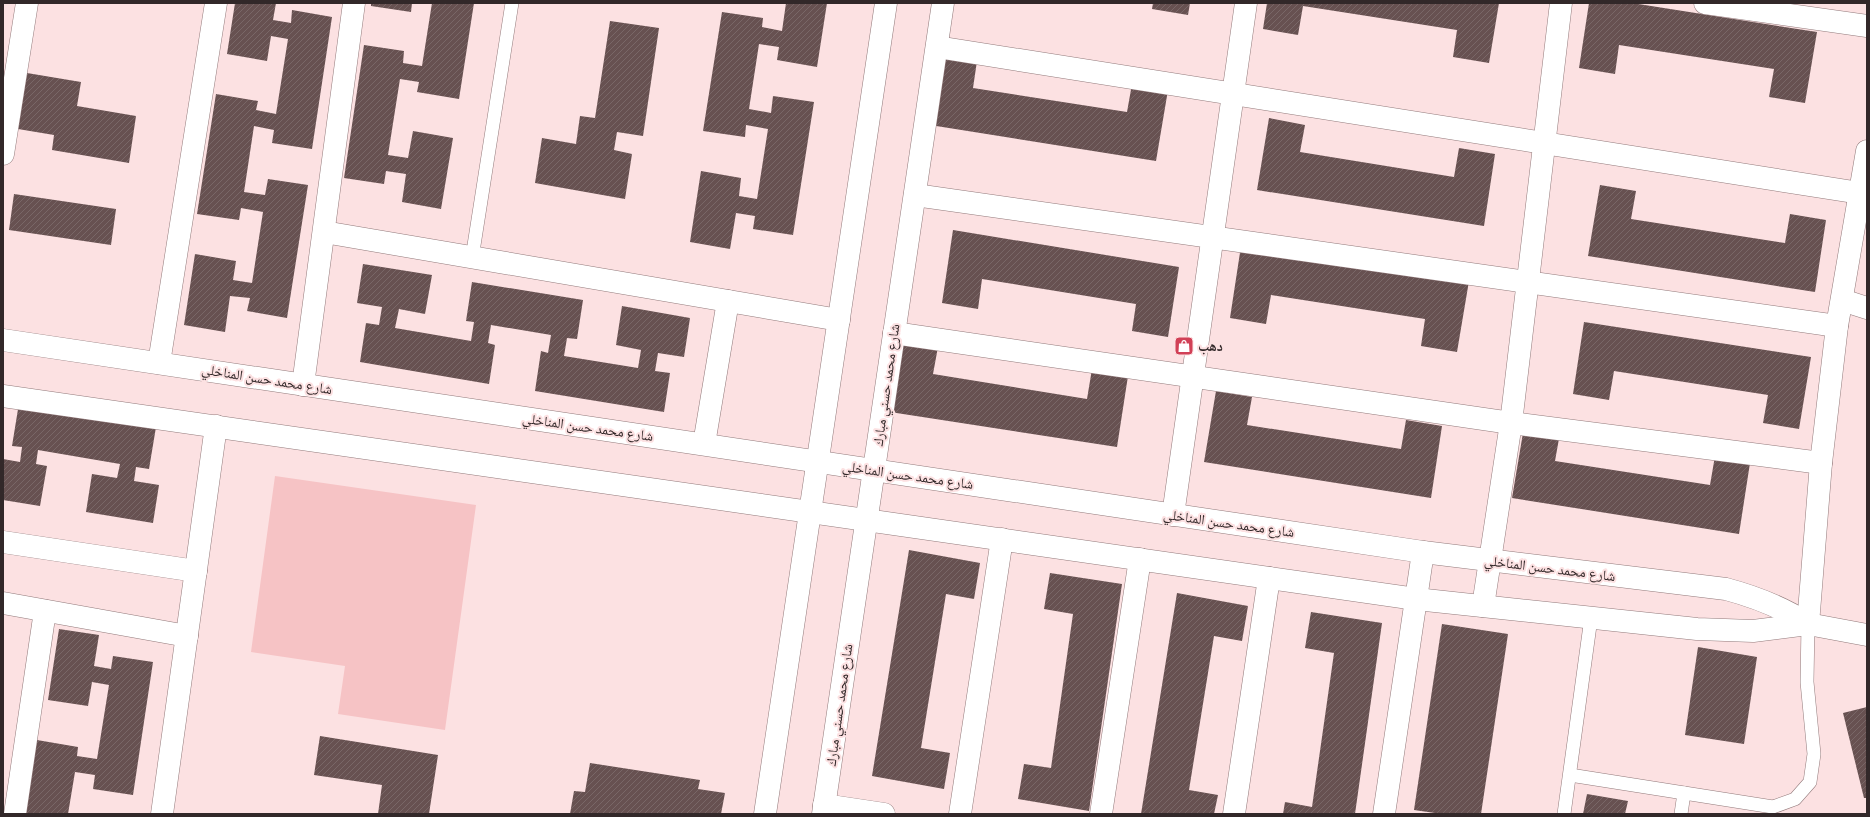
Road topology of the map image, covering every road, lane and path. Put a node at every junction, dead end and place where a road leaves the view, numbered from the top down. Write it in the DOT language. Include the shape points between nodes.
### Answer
graph roads {
  1 [pos="27,3"];
  2 [pos="216,3"];
  3 [pos="354,3"];
  4 [pos="512,3"];
  5 [pos="886,3"];
  6 [pos="943,3"];
  7 [pos="1246,3"];
  8 [pos="1562,3"];
  9 [pos="1705,3"];
  10 [pos="1867,26"];
  11 [pos="937,47"];
  12 [pos="1233,94"];
  13 [pos="1545,143"];
  14 [pos="1867,151"];
  15 [pos="3,154"];
  16 [pos="1860,193"];
  17 [pos="915,195"];
  18 [pos="324,232"];
  19 [pos="1213,236"];
  20 [pos="472,258"];
  21 [pos="1528,281"];
  22 [pos="1842,300"];
  23 [pos="728,301"];
  24 [pos="1867,308"];
  25 [pos="839,320"];
  26 [pos="1837,326"];
  27 [pos="894,333"];
  28 [pos="3,340"];
  29 [pos="159,363"];
  30 [pos="1192,377"];
  31 [pos="303,385"];
  32 [pos="3,396"];
  33 [pos="1511,423"];
  34 [pos="216,426"];
  35 [pos="704,444"];
  36 [pos="818,462"];
  37 [pos="1821,463"];
  38 [pos="874,470"];
  39 [pos="810,512"];
  40 [pos="1173,515"];
  41 [pos="866,520"];
  42 [pos="1002,539"];
  43 [pos="3,542"];
  44 [pos="1423,552"];
  45 [pos="1140,559"];
  46 [pos="1490,560"];
  47 [pos="196,571"];
  48 [pos="1270,578"];
  49 [pos="1416,599"];
  50 [pos="3,603"];
  51 [pos="1483,606"];
  52 [pos="45,611"];
  53 [pos="1591,618"];
  54 [pos="1808,624"];
  55 [pos="1867,635"];
  56 [pos="186,636"];
  57 [pos="1570,775"];
  58 [pos="1684,793"];
  59 [pos="823,809"];
  60 [pos="15,814"];
  61 [pos="162,814"];
  62 [pos="765,814"];
  63 [pos="884,814"];
  64 [pos="960,814"];
  65 [pos="1101,814"];
  66 [pos="1234,814"];
  67 [pos="1384,814"];
  68 [pos="1564,814"];
  69 [pos="1681,814"];
  1 -- 15 [label="street"];
  2 -- 29 [label="street"];
  3 -- 18 [label="street"];
  4 -- 20 [label="lane"];
  5 -- 25 [label="street"];
  6 -- 11 [label="street, شارع محمد حسني مبارك"];
  7 -- 12 [label="street"];
  8 -- 13 [label="street"];
  9 -- 10 [label="street"];
  11 -- 12 [label="street"];
  11 -- 17 [label="street, شارع محمد حسني مبارك"];
  12 -- 13 [label="street"];
  12 -- 19 [label="street"];
  13 -- 16 [label="street"];
  13 -- 21 [label="street"];
  14 -- 16 [label="street"];
  16 -- 22 [label="street"];
  17 -- 19 [label="street"];
  17 -- 27 [label="street, شارع محمد حسني مبارك"];
  18 -- 20 [label="street"];
  18 -- 31 [label="street"];
  19 -- 21 [label="street"];
  19 -- 30 [label="street"];
  20 -- 23 [label="street"];
  21 -- 26 [label="street"];
  21 -- 33 [label="street"];
  22 -- 24 [label="street"];
  22 -- 26 [label="street"];
  23 -- 25 [label="street"];
  23 -- 35 [label="street"];
  25 -- 36 [label="street"];
  26 -- 37 [label="street"];
  27 -- 30 [label="street"];
  27 -- 38 [label="street, شارع محمد حسني مبارك"];
  28 -- 29 [label="street, شارع محمد حسن المناخلي"];
  29 -- 31 [label="street, شارع محمد حسن المناخلي"];
  30 -- 33 [label="street"];
  30 -- 40 [label="street"];
  31 -- 35 [label="street, شارع محمد حسن المناخلي"];
  32 -- 34 [label="street, شارع محمد حسن المناخلي"];
  33 -- 37 [label="street"];
  33 -- 46 [label="street"];
  34 -- 39 [label="street, شارع محمد حسن المناخلي"];
  34 -- 47 [label="street"];
  35 -- 36 [label="street, شارع محمد حسن المناخلي"];
  36 -- 38 [label="street, شارع محمد حسن المناخلي"];
  36 -- 39 [label="street"];
  37 -- 54 [label="street"];
  38 -- 40 [label="street, شارع محمد حسن المناخلي"];
  38 -- 41 [label="street, شارع محمد حسني مبارك"];
  39 -- 41 [label="street, شارع محمد حسن المناخلي"];
  39 -- 62 [label="street"];
  40 -- 44 [label="street, شارع محمد حسن المناخلي"];
  41 -- 42 [label="street, شارع محمد حسن المناخلي"];
  41 -- 59 [label="street, شارع محمد حسني مبارك"];
  42 -- 45 [label="street, شارع محمد حسن المناخلي"];
  42 -- 64 [label="street"];
  43 -- 47 [label="street"];
  44 -- 46 [label="street, شارع محمد حسن المناخلي"];
  44 -- 49 [label="street"];
  45 -- 48 [label="street, شارع محمد حسن المناخلي"];
  45 -- 65 [label="street"];
  46 -- 51 [label="street"];
  46 -- 54 [label="street, شارع محمد حسن المناخلي" via="1726,590 1769,602"];
  47 -- 56 [label="street"];
  48 -- 49 [label="street, شارع محمد حسن المناخلي"];
  48 -- 66 [label="street"];
  49 -- 51 [label="street, شارع محمد حسن المناخلي"];
  49 -- 67 [label="street"];
  50 -- 52 [label="street"];
  51 -- 53 [label="street, شارع محمد حسن المناخلي"];
  52 -- 56 [label="street"];
  52 -- 60 [label="street"];
  53 -- 54 [label="street, شارع محمد حسن المناخلي" via="1725,631 1760,631"];
  53 -- 57 [label="lane"];
  54 -- 55 [label="street, شارع محمد حسن المناخلي"];
  54 -- 58 [label="lane" via="1807,682 1814,754 1810,782 1794,799 1773,807"];
  56 -- 61 [label="street"];
  57 -- 58 [label="lane"];
  57 -- 68 [label="lane"];
  58 -- 69 [label="lane"];
  59 -- 63 [label="street"];
}
